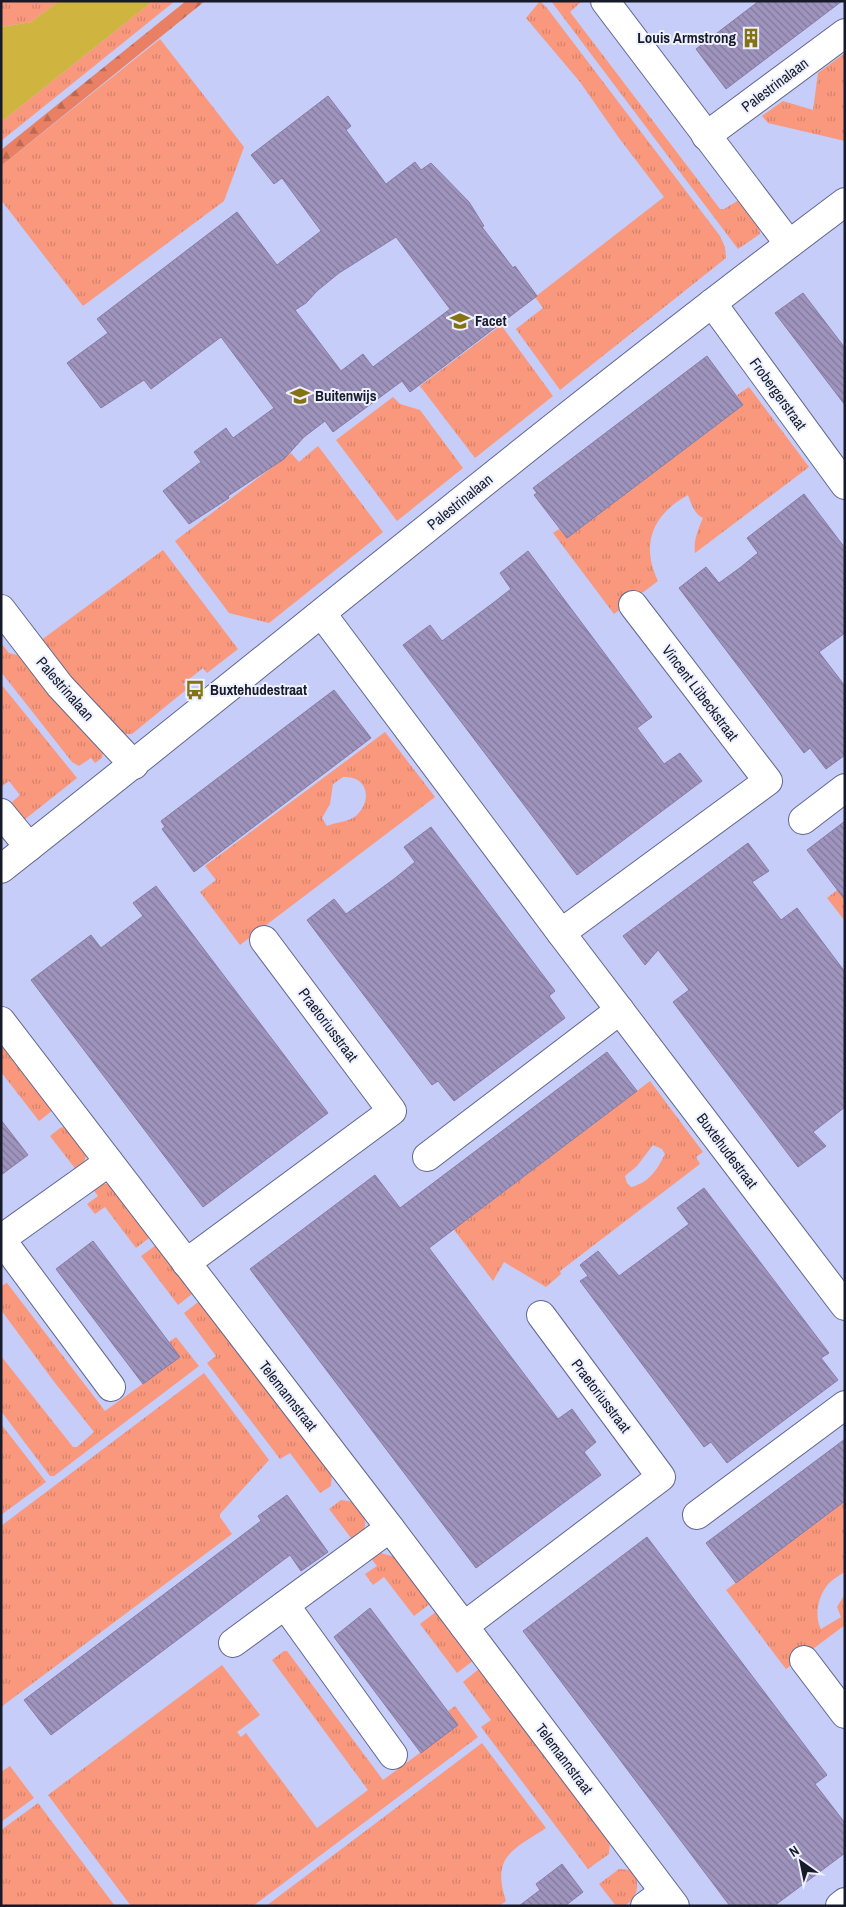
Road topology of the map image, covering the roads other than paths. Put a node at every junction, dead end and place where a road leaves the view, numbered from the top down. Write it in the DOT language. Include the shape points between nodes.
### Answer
graph roads {
  1 [pos="605,1"];
  2 [pos="845,33"];
  3 [pos="706,136"];
  4 [pos="845,202"];
  5 [pos="789,244"];
  6 [pos="712,303"];
  7 [pos="845,485"];
  8 [pos="633,605"];
  9 [pos="1,609"];
  10 [pos="322,614"];
  11 [pos="134,765"];
  12 [pos="845,788"];
  13 [pos="1,813"];
  14 [pos="803,820"];
  15 [pos="28,847"];
  16 [pos="1,869"];
  17 [pos="561,933"];
  18 [pos="264,940"];
  19 [pos="620,1010"];
  20 [pos="1,1020"];
  21 [pos="427,1157"];
  22 [pos="109,1162"];
  23 [pos="186,1264"];
  24 [pos="841,1295"];
  25 [pos="541,1315"];
  26 [pos="111,1387"];
  27 [pos="845,1405"];
  28 [pos="697,1515"];
  29 [pos="390,1528"];
  30 [pos="285,1605"];
  31 [pos="464,1626"];
  32 [pos="234,1643"];
  33 [pos="804,1660"];
  34 [pos="845,1714"];
  35 [pos="393,1755"];
  36 [pos="661,1901"];
  37 [pos="845,1902"];
  38 [pos="840,1906"];
  1 -- 3 [label="street"];
  2 -- 3 [label="street, Palestrinalaan"];
  3 -- 5 [label="street"];
  4 -- 5 [label="street, Palestrinalaan"];
  5 -- 6 [label="street, Palestrinalaan"];
  6 -- 7 [label="street, Frobergerstraat"];
  6 -- 10 [label="street, Palestrinalaan"];
  8 -- 17 [label="street, Vincent Lübeckstraat" via="768,781"];
  9 -- 11 [label="street, Palestrinalaan" via="60,686"];
  10 -- 11 [label="street, Palestrinalaan"];
  10 -- 17 [label="street, Buxtehudestraat"];
  11 -- 15 [label="street, Palestrinalaan"];
  12 -- 14 [label="street"];
  13 -- 15 [label="street"];
  15 -- 16 [label="street, Palestrinalaan"];
  17 -- 19 [label="street, Buxtehudestraat"];
  18 -- 23 [label="street, Praetoriusstraat" via="392,1111"];
  19 -- 21 [label="street"];
  19 -- 24 [label="street, Buxtehudestraat"];
  20 -- 22 [label="street, Telemannstraat"];
  22 -- 23 [label="street, Telemannstraat"];
  22 -- 26 [label="street" via="1,1239"];
  23 -- 29 [label="street, Telemannstraat"];
  25 -- 31 [label="street, Praetoriusstraat" via="661,1477"];
  27 -- 28 [label="street"];
  29 -- 30 [label="street"];
  29 -- 31 [label="street, Telemannstraat"];
  30 -- 32 [label="street"];
  30 -- 35 [label="street"];
  31 -- 36 [label="street, Telemannstraat"];
  33 -- 34 [label="street"];
  37 -- 38 [label="street"];
}
